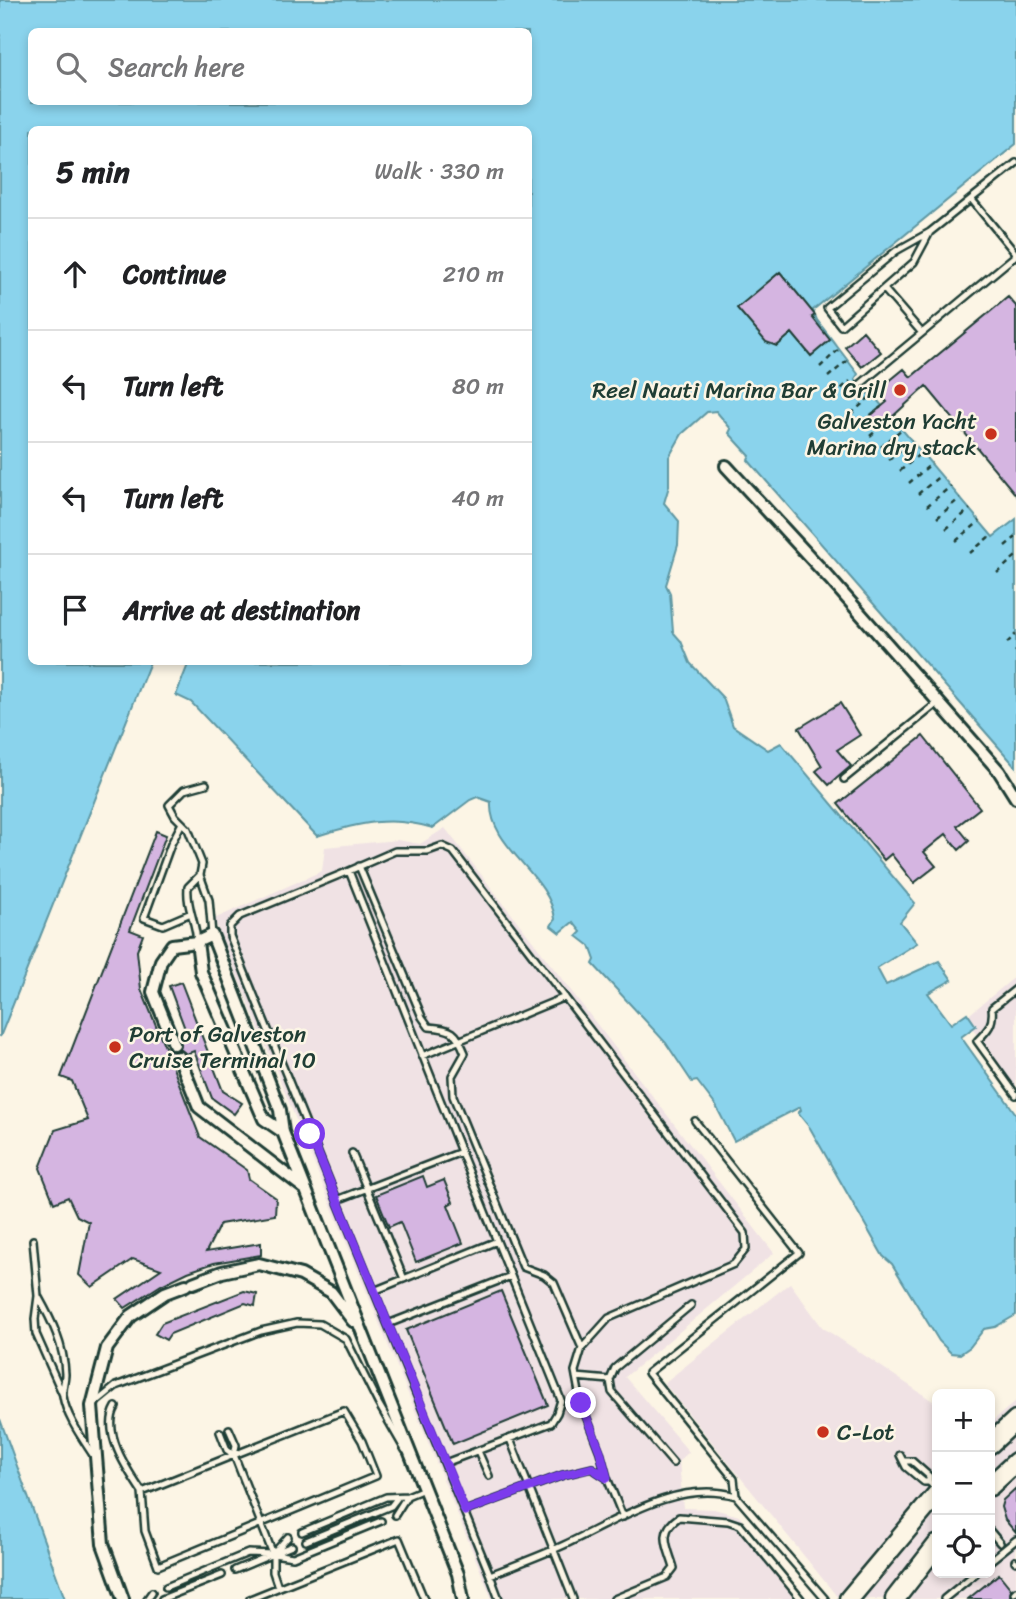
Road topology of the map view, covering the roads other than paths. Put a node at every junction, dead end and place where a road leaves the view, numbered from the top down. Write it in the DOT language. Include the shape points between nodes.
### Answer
graph roads {
  1 [pos="1016,163"];
  2 [pos="972,200"];
  3 [pos="930,232"];
  4 [pos="1016,255"];
  5 [pos="884,289"];
  6 [pos="922,333"];
  7 [pos="857,387"];
  8 [pos="726,466"];
  9 [pos="939,702"];
  10 [pos="844,779"];
  11 [pos="206,784"];
  12 [pos="1016,798"];
  13 [pos="183,823"];
  14 [pos="359,866"];
  15 [pos="349,871"];
  16 [pos="200,875"];
  17 [pos="191,913"];
  18 [pos="212,935"];
  19 [pos="197,942"];
  20 [pos="1016,989"];
  21 [pos="565,997"];
  22 [pos="460,1040"];
  23 [pos="174,1044"];
  24 [pos="422,1056"];
  25 [pos="179,1057"];
  26 [pos="1016,1095"];
  27 [pos="695,1121"];
  28 [pos="284,1132"];
  29 [pos="461,1152"];
  30 [pos="352,1153"];
  31 [pos="366,1188"];
  32 [pos="306,1190"];
  33 [pos="337,1200"];
  34 [pos="33,1240"];
  35 [pos="497,1241"];
  36 [pos="511,1276"];
  37 [pos="404,1279"];
  38 [pos="374,1291"];
  39 [pos="38,1296"];
  40 [pos="691,1305"];
  41 [pos="388,1324"];
  42 [pos="363,1334"];
  43 [pos="582,1348"];
  44 [pos="576,1377"];
  45 [pos="610,1380"];
  46 [pos="63,1395"];
  47 [pos="92,1406"];
  48 [pos="116,1408"];
  49 [pos="1016,1420"];
  50 [pos="229,1429"];
  51 [pos="220,1432"];
  52 [pos="510,1438"];
  53 [pos="995,1439"];
  54 [pos="478,1451"];
  55 [pos="234,1455"];
  56 [pos="412,1458"];
  57 [pos="902,1458"];
  58 [pos="96,1461"];
  59 [pos="1016,1462"];
  60 [pos="445,1463"];
  61 [pos="673,1463"];
  62 [pos="489,1476"];
  63 [pos="607,1478"];
  64 [pos="995,1481"];
  65 [pos="932,1485"];
  66 [pos="528,1487"];
  67 [pos="424,1489"];
  68 [pos="932,1489"];
  69 [pos="142,1492"];
  70 [pos="407,1496"];
  71 [pos="736,1496"];
  72 [pos="398,1497"];
  73 [pos="465,1511"];
  74 [pos="395,1516"];
  75 [pos="623,1517"];
  76 [pos="380,1521"];
  77 [pos="261,1524"];
  78 [pos="303,1532"];
  79 [pos="288,1537"];
  80 [pos="995,1537"];
  81 [pos="1016,1540"];
  82 [pos="306,1541"];
  83 [pos="1000,1543"];
  84 [pos="292,1546"];
  85 [pos="553,1549"];
  86 [pos="932,1552"];
  87 [pos="272,1554"];
  88 [pos="995,1557"];
  89 [pos="235,1570"];
  90 [pos="222,1575"];
  91 [pos="490,1575"];
  92 [pos="970,1578"];
  93 [pos="166,1587"];
  94 [pos="278,1587"];
  95 [pos="152,1592"];
  96 [pos="901,1596"];
  97 [pos="123,1599"];
  98 [pos="147,1599"];
  99 [pos="162,1599"];
  100 [pos="250,1599"];
  101 [pos="424,1599"];
  102 [pos="463,1599"];
  103 [pos="499,1599"];
  104 [pos="573,1599"];
  105 [pos="614,1599"];
  106 [pos="801,1599"];
  107 [pos="825,1599"];
  108 [pos="849,1599"];
  109 [pos="944,1599"];
  1 -- 2 [label="lane"];
  2 -- 3 [label="lane"];
  2 -- 4 [label="lane"];
  3 -- 5 [label="lane" via="914,262"];
  3 -- 5 [label="lane" via="896,251 827,308 841,326"];
  4 -- 6 [label="lane"];
  5 -- 6 [label="lane"];
  6 -- 7 [label="lane"];
  8 -- 9 [label="street"];
  9 -- 10 [label="lane"];
  9 -- 12 [label="street" via="999,771"];
  11 -- 13 [label="lane" via="184,790 169,805"];
  13 -- 16 [label="lane" via="202,864"];
  13 -- 17 [label="lane" via="144,918 163,925"];
  14 -- 15 [label="lane"];
  14 -- 21 [label="lane" via="395,851 442,846 453,851"];
  14 -- 22 [label="lane" via="422,1017 429,1027 446,1029"];
  15 -- 24 [label="lane"];
  15 -- 33 [label="lane" via="240,916 230,926 233,944"];
  16 -- 17 [label="lane" via="188,887"];
  16 -- 18 [label="lane" via="209,900"];
  17 -- 19 [label="lane"];
  18 -- 19 [label="street"];
  18 -- 28 [label="street" via="280,1110"];
  19 -- 23 [label="street" via="172,945 161,961 153,992"];
  19 -- 28 [label="street" via="201,972 264,1119"];
  20 -- 26 [label="lane" via="992,1008 992,1026 977,1041"];
  21 -- 22 [label="lane"];
  21 -- 43 [label="lane" via="745,1233 746,1250 734,1264 609,1318"];
  22 -- 24 [label="lane"];
  22 -- 43 [label="lane" via="465,1053 452,1076 453,1096 523,1267 554,1283"];
  24 -- 29 [label="lane"];
  25 -- 32 [label="street" via="199,1107"];
  27 -- 71 [label="lane" via="799,1254 648,1373 734,1479"];
  28 -- 32 [label="street"];
  29 -- 31 [label="lane"];
  29 -- 35 [label="lane"];
  30 -- 31 [label="lane"];
  31 -- 33 [label="lane"];
  31 -- 37 [label="lane"];
  32 -- 42 [label="street"];
  33 -- 38 [label="lane"];
  34 -- 39 [label="lane"];
  35 -- 36 [label="lane"];
  35 -- 37 [label="lane"];
  36 -- 41 [label="lane"];
  36 -- 52 [label="lane" via="561,1400 551,1423"];
  37 -- 38 [label="lane"];
  38 -- 41 [label="lane"];
  39 -- 46 [label="lane" via="62,1348"];
  39 -- 46 [label="lane" via="36,1334"];
  40 -- 45 [label="lane" via="615,1368"];
  41 -- 60 [label="lane"];
  42 -- 47 [label="street" via="331,1292 301,1275 259,1264 222,1272 165,1293 131,1316 107,1348"];
  42 -- 56 [label="street"];
  43 -- 44 [label="lane"];
  44 -- 45 [label="lane"];
  44 -- 63 [label="lane"];
  45 -- 61 [label="lane" via="612,1392"];
  46 -- 58 [label="lane"];
  47 -- 56 [label="lane" via="116,1386 261,1331 297,1323 320,1324 346,1339 398,1441"];
  47 -- 58 [label="street"];
  48 -- 69 [label="lane" via="111,1415 113,1436"];
  49 -- 53 [label="main road"];
  50 -- 55 [label="lane" via="236,1445"];
  51 -- 55 [label="lane"];
  52 -- 54 [label="lane"];
  52 -- 66 [label="lane"];
  54 -- 60 [label="lane"];
  54 -- 62 [label="lane"];
  55 -- 69 [label="lane"];
  55 -- 77 [label="lane"];
  55 -- 77 [label="lane" via="344,1411 376,1476"];
  56 -- 67 [label="street"];
  57 -- 65 [label="lane" via="929,1476"];
  58 -- 97 [label="street" via="103,1544"];
  59 -- 64 [label="main road"];
  60 -- 73 [label="lane"];
  63 -- 66 [label="lane" via="592,1468"];
  63 -- 75 [label="lane"];
  66 -- 73 [label="lane"];
  66 -- 85 [label="lane"];
  67 -- 70 [label="lane"];
  67 -- 102 [label="street" via="458,1574"];
  68 -- 108 [label="main road"];
  69 -- 77 [label="lane" via="145,1531 158,1566"];
  70 -- 72 [label="lane"];
  70 -- 74 [label="lane"];
  71 -- 75 [label="lane" via="710,1492 680,1495"];
  71 -- 107 [label="lane"];
  72 -- 78 [label="lane" via="386,1497"];
  72 -- 82 [label="lane" via="391,1506"];
  73 -- 91 [label="lane"];
  75 -- 85 [label="lane"];
  76 -- 87 [label="lane" via="293,1557"];
  77 -- 87 [label="lane"];
  79 -- 87 [label="lane"];
  80 -- 83 [label="lane"];
  81 -- 88 [label="lane"];
  84 -- 87 [label="lane"];
  85 -- 91 [label="lane"];
  85 -- 104 [label="lane"];
  86 -- 96 [label="main road"];
  87 -- 89 [label="lane"];
  87 -- 93 [label="lane" via="248,1553"];
  87 -- 94 [label="lane"];
  90 -- 99 [label="lane"];
  91 -- 103 [label="lane"];
  92 -- 109 [label="lane"];
  94 -- 100 [label="lane"];
  94 -- 101 [label="lane" via="399,1539"];
  95 -- 98 [label="lane"];
  105 -- 106 [label="lane" via="667,1577 674,1568 664,1534 669,1523 679,1517 740,1525"];
}
